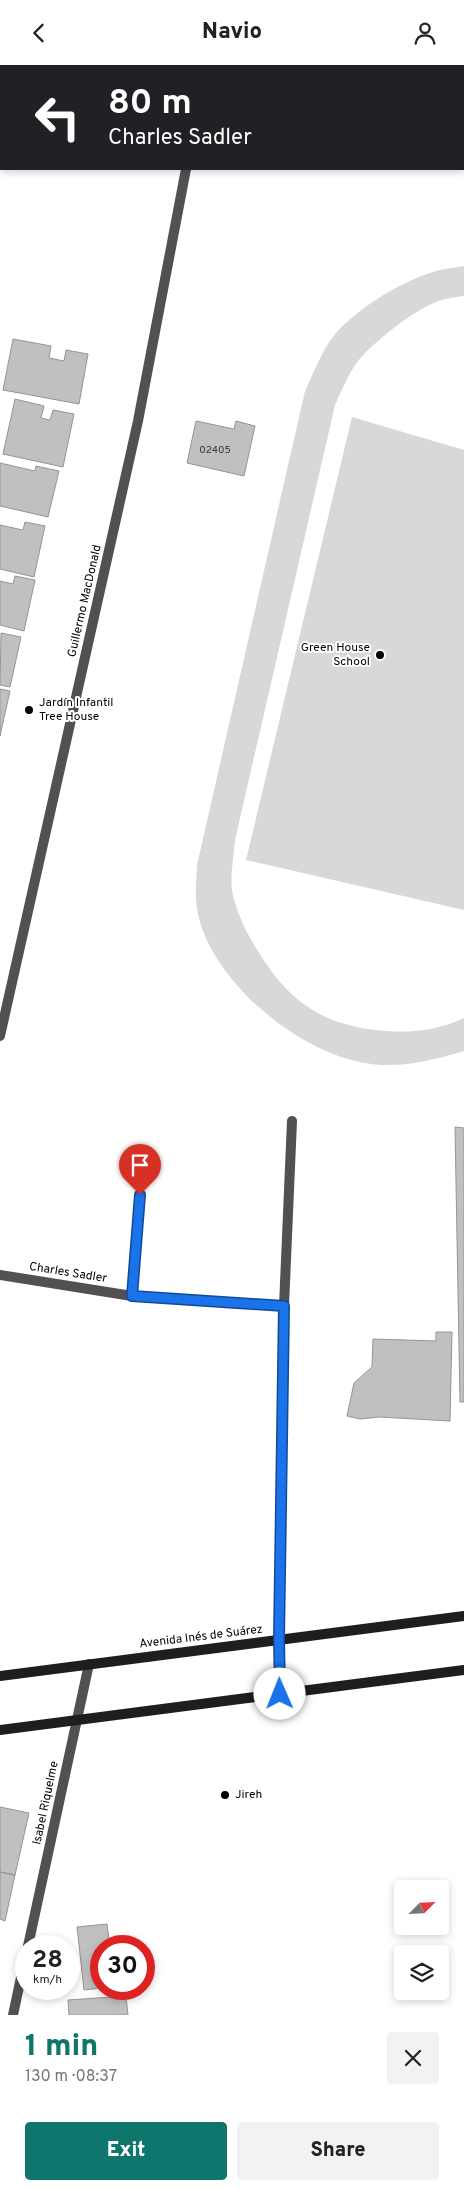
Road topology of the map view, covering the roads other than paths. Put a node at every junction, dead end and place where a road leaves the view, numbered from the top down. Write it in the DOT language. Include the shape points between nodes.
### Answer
graph roads {
  1 [pos="186,170"];
  2 [pos="0,1036"];
  3 [pos="292,1121"];
  4 [pos="140,1195"];
  5 [pos="0,1275"];
  6 [pos="132,1296"];
  7 [pos="284,1306"];
  8 [pos="464,1616"];
  9 [pos="279,1639"];
  10 [pos="89,1664"];
  11 [pos="464,1670"];
  12 [pos="0,1676"];
  13 [pos="280,1694"];
  14 [pos="76,1720"];
  15 [pos="0,1730"];
  16 [pos="30,1935"];
  17 [pos="16,2000"];
  18 [pos="13,2015"];
  1 -- 2 [label="street, Guillermo MacDonald" via="138,421"];
  3 -- 7 [label="street"];
  4 -- 6 [label="street"];
  5 -- 6 [label="street, Charles Sadler"];
  6 -- 7 [label="street, Charles Sadler"];
  7 -- 9 [label="street"];
  8 -- 9 [label="main road, Avenida Inés de Suárez"];
  9 -- 10 [label="main road, Avenida Inés de Suárez"];
  9 -- 13 [label="street"];
  10 -- 12 [label="main road, Avenida Inés de Suárez"];
  10 -- 14 [label="street, Isabel Riquelme"];
  11 -- 13 [label="main road"];
  13 -- 14 [label="main road"];
  14 -- 15 [label="main road"];
  14 -- 16 [label="street, Isabel Riquelme"];
  17 -- 18 [label="street"];
}
